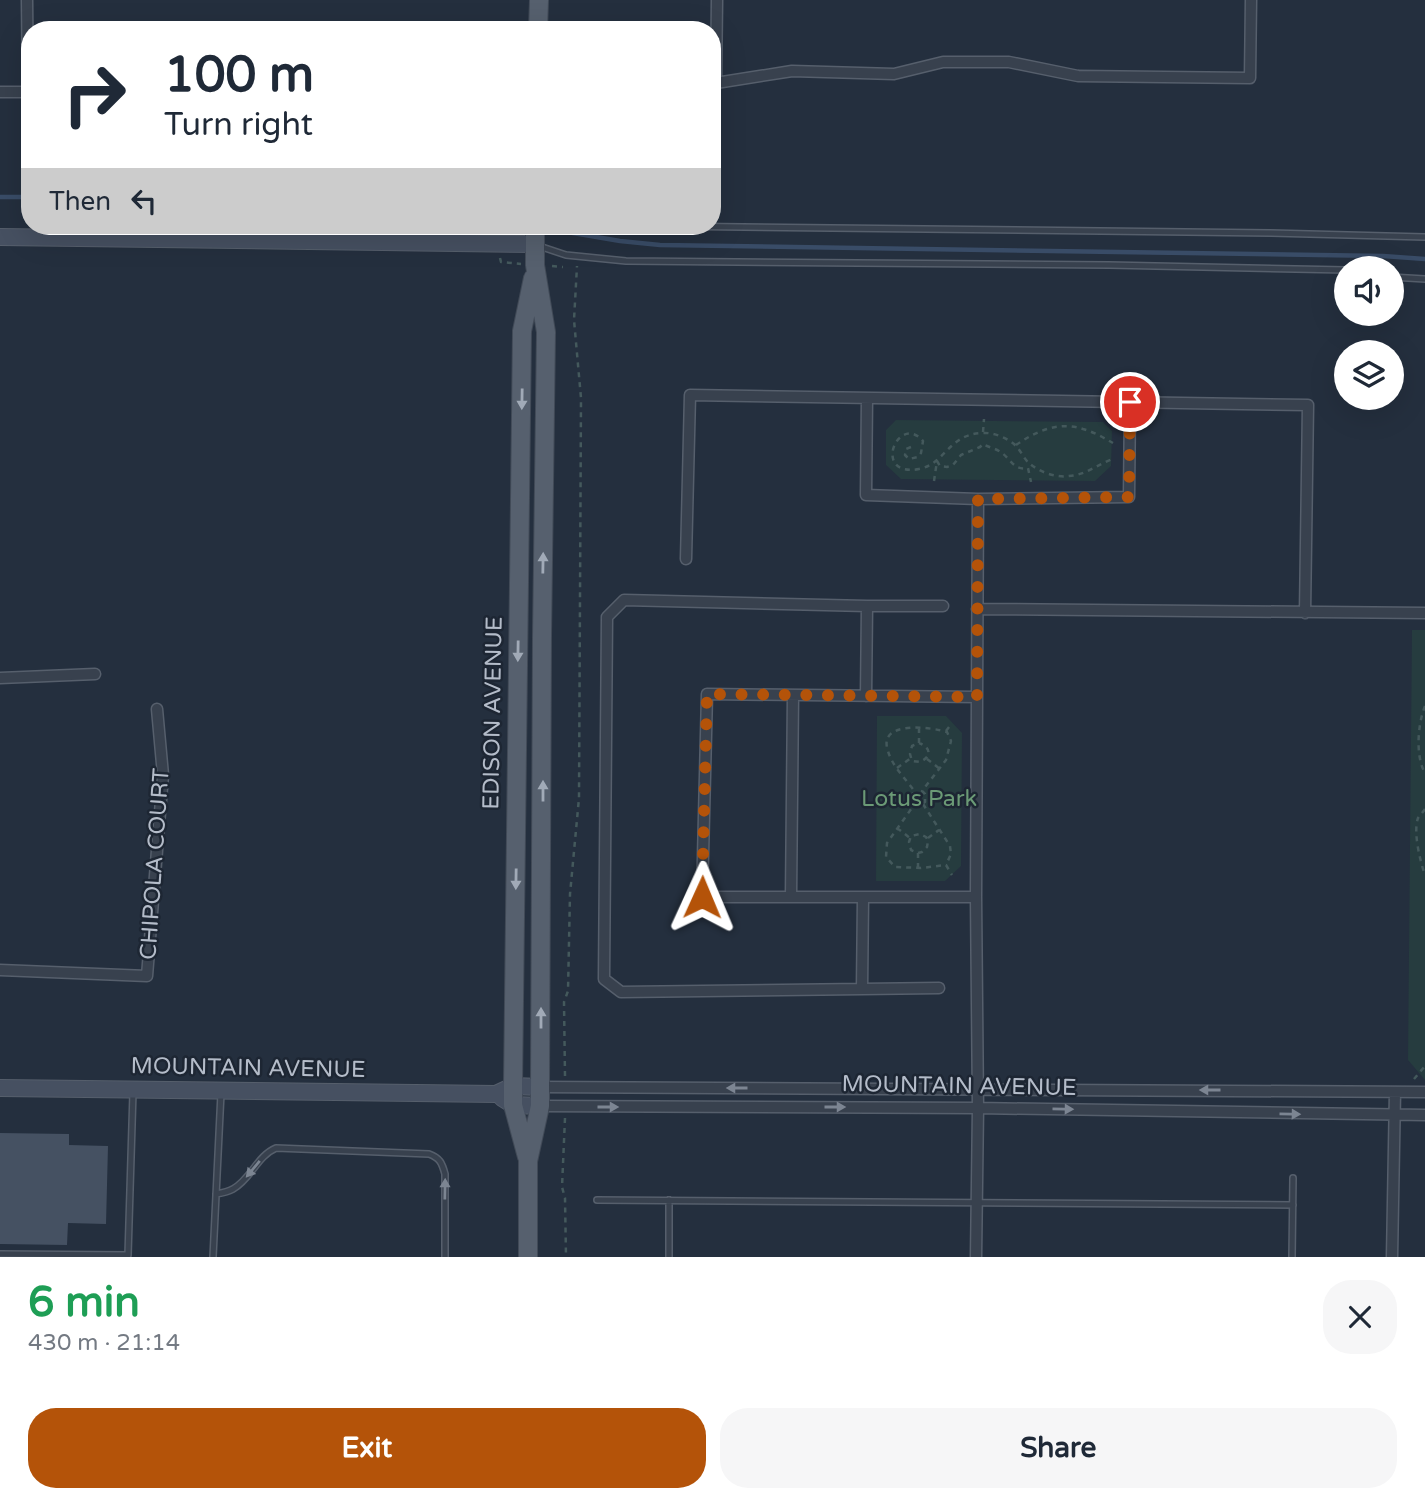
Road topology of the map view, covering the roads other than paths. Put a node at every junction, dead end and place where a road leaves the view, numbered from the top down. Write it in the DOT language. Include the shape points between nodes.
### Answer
graph roads {
  1 [pos="27,0"];
  2 [pos="539,0"];
  3 [pos="717,0"];
  4 [pos="1251,0"];
  5 [pos="27,21"];
  6 [pos="538,21"];
  7 [pos="717,21"];
  8 [pos="721,82"];
  9 [pos="0,92"];
  10 [pos="21,92"];
  11 [pos="721,227"];
  12 [pos="534,235"];
  13 [pos="0,237"];
  14 [pos="1425,237"];
  15 [pos="534,244"];
  16 [pos="535,265"];
  17 [pos="1334,270"];
  18 [pos="1404,278"];
  19 [pos="1425,279"];
  20 [pos="867,398"];
  21 [pos="1130,402"];
  22 [pos="978,499"];
  23 [pos="686,559"];
  24 [pos="867,606"];
  25 [pos="943,606"];
  26 [pos="977,609"];
  27 [pos="1305,613"];
  28 [pos="1425,613"];
  29 [pos="95,674"];
  30 [pos="0,678"];
  31 [pos="793,695"];
  32 [pos="866,696"];
  33 [pos="977,697"];
  34 [pos="157,709"];
  35 [pos="792,897"];
  36 [pos="976,897"];
  37 [pos="863,898"];
  38 [pos="0,970"];
  39 [pos="939,988"];
  40 [pos="862,989"];
  41 [pos="513,1086"];
  42 [pos="540,1087"];
  43 [pos="0,1088"];
  44 [pos="978,1088"];
  45 [pos="1423,1088"];
  46 [pos="133,1089"];
  47 [pos="222,1090"];
  48 [pos="1395,1092"];
  49 [pos="496,1094"];
  50 [pos="513,1105"];
  51 [pos="540,1106"];
  52 [pos="978,1108"];
  53 [pos="1425,1115"];
  54 [pos="1395,1116"];
  55 [pos="528,1161"];
  56 [pos="1293,1178"];
  57 [pos="216,1194"];
  58 [pos="597,1199"];
  59 [pos="669,1200"];
  60 [pos="976,1203"];
  61 [pos="1293,1205"];
  62 [pos="0,1254"];
  63 [pos="213,1257"];
  64 [pos="444,1257"];
  65 [pos="528,1257"];
  66 [pos="669,1257"];
  67 [pos="976,1257"];
  68 [pos="1293,1257"];
  69 [pos="1392,1257"];
  1 -- 5 [label="street"];
  2 -- 6 [label="main road"];
  3 -- 7 [label="street"];
  4 -- 8 [label="street" via="1251,78 1078,76 1009,62 943,62 894,74 792,71"];
  9 -- 10 [label="street"];
  11 -- 14 [label="lane"];
  12 -- 15 [label="main road, EDISON AVENUE"];
  13 -- 15 [label="main road"];
  15 -- 16 [label="main road, EDISON AVENUE"];
  15 -- 17 [label="lane" via="602,260"];
  16 -- 41 [label="main road, EDISON AVENUE, one-way" via="522,331"];
  42 -- 16 [label="main road, EDISON AVENUE, one-way" via="546,332"];
  18 -- 19 [label="lane"];
  20 -- 21 [label="street"];
  20 -- 22 [label="street" via="866,495"];
  20 -- 23 [label="street" via="690,395"];
  21 -- 22 [label="street" via="1129,497"];
  21 -- 27 [label="street" via="1308,405"];
  22 -- 26 [label="street"];
  24 -- 25 [label="street"];
  24 -- 32 [label="street"];
  24 -- 40 [label="street" via="624,600 607,617 604,979 621,992"];
  26 -- 27 [label="street"];
  26 -- 33 [label="street"];
  27 -- 28 [label="street"];
  29 -- 30 [label="street"];
  31 -- 32 [label="street"];
  31 -- 35 [label="street"];
  31 -- 35 [label="street" via="707,694 702,897"];
  32 -- 33 [label="street"];
  33 -- 36 [label="street"];
  34 -- 38 [label="street, CHIPOLA COURT" via="163,775 147,976"];
  35 -- 37 [label="street"];
  36 -- 37 [label="street"];
  36 -- 44 [label="street"];
  37 -- 40 [label="street"];
  39 -- 40 [label="street"];
  41 -- 42 [label="main road, MOUNTAIN AVENUE"];
  41 -- 49 [label="main road, MOUNTAIN AVENUE"];
  41 -- 50 [label="main road, EDISON AVENUE"];
  44 -- 42 [label="street, MOUNTAIN AVENUE, one-way"];
  42 -- 51 [label="main road, EDISON AVENUE"];
  43 -- 46 [label="main road, MOUNTAIN AVENUE"];
  48 -- 44 [label="street, MOUNTAIN AVENUE, one-way"];
  44 -- 52 [label="street"];
  45 -- 48 [label="street, MOUNTAIN AVENUE"];
  46 -- 47 [label="main road, MOUNTAIN AVENUE"];
  46 -- 62 [label="lane" via="128,1255"];
  47 -- 49 [label="main road, MOUNTAIN AVENUE"];
  47 -- 57 [label="lane"];
  48 -- 54 [label="street"];
  49 -- 50 [label="main road"];
  50 -- 51 [label="main road, MOUNTAIN AVENUE"];
  50 -- 55 [label="main road, EDISON AVENUE"];
  51 -- 52 [label="street, MOUNTAIN AVENUE, one-way"];
  51 -- 55 [label="main road, EDISON AVENUE"];
  52 -- 54 [label="street, MOUNTAIN AVENUE, one-way"];
  52 -- 60 [label="street"];
  53 -- 54 [label="street, MOUNTAIN AVENUE"];
  54 -- 69 [label="street"];
  55 -- 65 [label="main road, EDISON AVENUE"];
  56 -- 61 [label="lane"];
  57 -- 63 [label="lane"];
  64 -- 57 [label="lane, one-way" via="445,1174 443,1164 429,1154 276,1148 240,1184"];
  58 -- 59 [label="lane"];
  59 -- 60 [label="lane"];
  59 -- 66 [label="lane"];
  60 -- 61 [label="lane"];
  60 -- 67 [label="street"];
  61 -- 68 [label="lane"];
}
